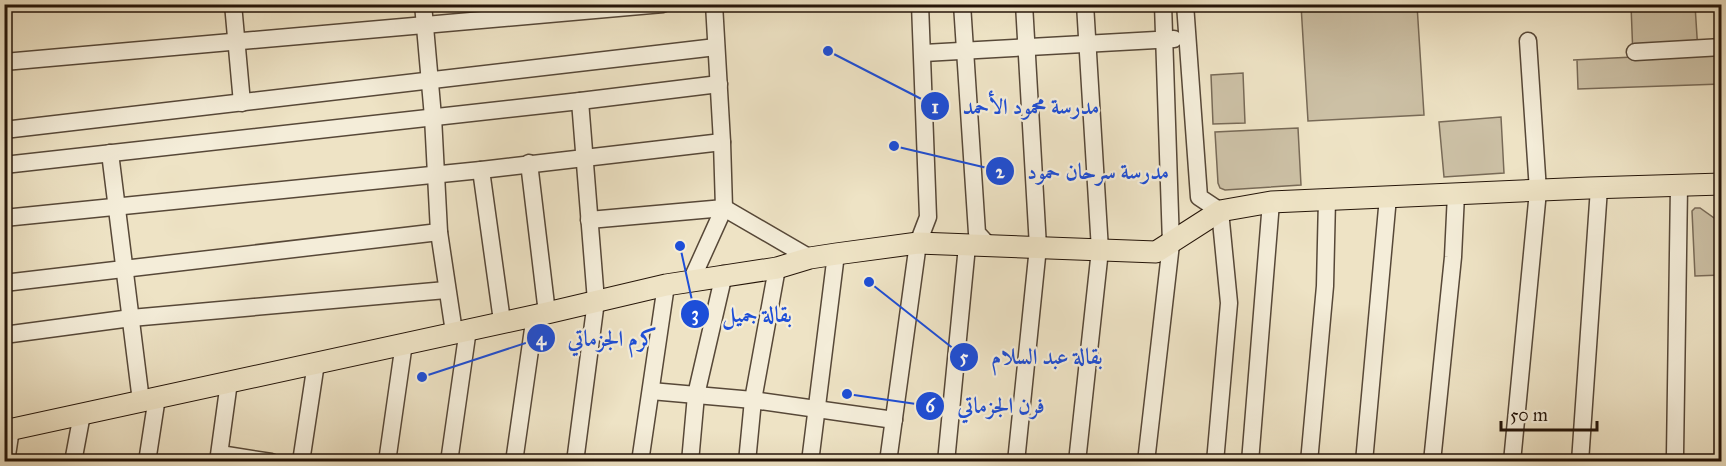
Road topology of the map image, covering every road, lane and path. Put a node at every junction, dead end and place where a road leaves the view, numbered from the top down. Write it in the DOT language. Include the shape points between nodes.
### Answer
graph roads {
  1 [pos="233,4"];
  2 [pos="423,4"];
  3 [pos="663,4"];
  4 [pos="714,4"];
  5 [pos="921,4"];
  6 [pos="962,4"];
  7 [pos="1024,4"];
  8 [pos="1085,4"];
  9 [pos="1163,4"];
  10 [pos="1185,4"];
  11 [pos="425,26"];
  12 [pos="1188,39"];
  13 [pos="1165,40"];
  14 [pos="1528,41"];
  15 [pos="236,43"];
  16 [pos="1087,44"];
  17 [pos="716,47"];
  18 [pos="1722,47"];
  19 [pos="1027,48"];
  20 [pos="965,51"];
  21 [pos="1635,52"];
  22 [pos="924,53"];
  23 [pos="4,63"];
  24 [pos="430,82"];
  25 [pos="719,84"];
  26 [pos="580,101"];
  27 [pos="242,103"];
  28 [pos="433,117"];
  29 [pos="4,130"];
  30 [pos="722,142"];
  31 [pos="110,153"];
  32 [pos="584,158"];
  33 [pos="529,163"];
  34 [pos="4,165"];
  35 [pos="481,170"];
  36 [pos="435,174"];
  37 [pos="1722,184"];
  38 [pos="1679,186"];
  39 [pos="1599,188"];
  40 [pos="1538,191"];
  41 [pos="1456,194"];
  42 [pos="1388,197"];
  43 [pos="1327,199"];
  44 [pos="1271,202"];
  45 [pos="117,206"];
  46 [pos="724,208"];
  47 [pos="1220,211"];
  48 [pos="4,218"];
  49 [pos="590,220"];
  50 [pos="438,232"];
  51 [pos="918,243"];
  52 [pos="1171,244"];
  53 [pos="967,246"];
  54 [pos="990,247"];
  55 [pos="1038,247"];
  56 [pos="1100,250"];
  57 [pos="836,254"];
  58 [pos="810,258"];
  59 [pos="777,268"];
  60 [pos="125,269"];
  61 [pos="724,274"];
  62 [pos="691,281"];
  63 [pos="4,283"];
  64 [pos="666,285"];
  65 [pos="446,290"];
  66 [pos="596,301"];
  67 [pos="541,314"];
  68 [pos="131,318"];
  69 [pos="502,321"];
  70 [pos="461,331"];
  71 [pos="4,334"];
  72 [pos="404,343"];
  73 [pos="316,363"];
  74 [pos="229,382"];
  75 [pos="651,391"];
  76 [pos="696,395"];
  77 [pos="149,399"];
  78 [pos="753,400"];
  79 [pos="818,408"];
  80 [pos="82,414"];
  81 [pos="894,420"];
  82 [pos="8,430"];
  83 [pos="1675,455"];
  84 [pos="219,458"];
  85 [pos="6,462"];
  86 [pos="73,462"];
  87 [pos="147,462"];
  88 [pos="271,462"];
  89 [pos="301,462"];
  90 [pos="387,462"];
  91 [pos="449,462"];
  92 [pos="514,462"];
  93 [pos="575,462"];
  94 [pos="640,462"];
  95 [pos="690,462"];
  96 [pos="747,462"];
  97 [pos="810,462"];
  98 [pos="888,462"];
  99 [pos="946,462"];
  100 [pos="1016,462"];
  101 [pos="1077,462"];
  102 [pos="1146,462"];
  103 [pos="1215,462"];
  104 [pos="1250,462"];
  105 [pos="1309,462"];
  106 [pos="1364,462"];
  107 [pos="1432,462"];
  108 [pos="1512,462"];
  109 [pos="1580,462"];
  1 -- 15 [label="street"];
  2 -- 11 [label="street"];
  3 -- 11 [label="street"];
  4 -- 17 [label="street"];
  5 -- 22 [label="street"];
  6 -- 20 [label="street"];
  7 -- 19 [label="street"];
  8 -- 16 [label="street"];
  9 -- 13 [label="street"];
  10 -- 12 [label="street"];
  11 -- 15 [label="street"];
  11 -- 24 [label="street"];
  12 -- 13 [label="street"];
  12 -- 47 [label="street" via="1199,197"];
  13 -- 16 [label="street"];
  13 -- 52 [label="street"];
  14 -- 40 [label="street"];
  15 -- 23 [label="street"];
  15 -- 27 [label="street"];
  16 -- 19 [label="street"];
  16 -- 56 [label="street"];
  17 -- 24 [label="street"];
  17 -- 25 [label="street"];
  18 -- 21 [label="street"];
  19 -- 20 [label="street"];
  19 -- 55 [label="street"];
  20 -- 22 [label="street"];
  20 -- 54 [label="street" via="977,233"];
  22 -- 51 [label="street" via="928,218"];
  24 -- 27 [label="street"];
  24 -- 28 [label="street"];
  25 -- 26 [label="street"];
  25 -- 30 [label="street"];
  26 -- 28 [label="street"];
  26 -- 32 [label="street"];
  27 -- 29 [label="street"];
  28 -- 31 [label="street"];
  28 -- 36 [label="street"];
  30 -- 32 [label="street"];
  30 -- 46 [label="street"];
  31 -- 34 [label="street"];
  31 -- 45 [label="street"];
  32 -- 33 [label="street"];
  32 -- 49 [label="street"];
  33 -- 35 [label="street"];
  33 -- 67 [label="street"];
  35 -- 36 [label="street"];
  35 -- 69 [label="street"];
  36 -- 45 [label="street"];
  36 -- 50 [label="street"];
  37 -- 38 [label="main road"];
  38 -- 39 [label="main road"];
  38 -- 83 [label="street"];
  39 -- 40 [label="main road"];
  39 -- 109 [label="street"];
  40 -- 41 [label="main road"];
  40 -- 108 [label="street"];
  41 -- 42 [label="main road"];
  41 -- 107 [label="street"];
  42 -- 43 [label="main road"];
  42 -- 106 [label="street"];
  43 -- 44 [label="main road"];
  43 -- 105 [label="street"];
  44 -- 47 [label="main road"];
  44 -- 104 [label="street"];
  45 -- 48 [label="street"];
  45 -- 60 [label="street"];
  46 -- 49 [label="street"];
  46 -- 58 [label="street"];
  46 -- 62 [label="street"];
  47 -- 52 [label="main road"];
  47 -- 103 [label="street" via="1229,303"];
  49 -- 66 [label="street"];
  50 -- 60 [label="street"];
  50 -- 65 [label="street"];
  51 -- 53 [label="main road"];
  51 -- 57 [label="main road"];
  51 -- 81 [label="street"];
  52 -- 56 [label="main road" via="1156,252"];
  52 -- 102 [label="street"];
  53 -- 54 [label="main road"];
  53 -- 99 [label="street"];
  54 -- 55 [label="main road"];
  55 -- 56 [label="main road"];
  55 -- 100 [label="street"];
  56 -- 101 [label="street"];
  57 -- 58 [label="main road"];
  57 -- 79 [label="street"];
  58 -- 59 [label="main road"];
  59 -- 61 [label="main road"];
  59 -- 78 [label="street"];
  60 -- 63 [label="street"];
  60 -- 68 [label="street"];
  61 -- 62 [label="main road"];
  61 -- 76 [label="street"];
  62 -- 64 [label="main road"];
  64 -- 66 [label="main road"];
  64 -- 75 [label="street"];
  65 -- 68 [label="street"];
  65 -- 70 [label="street"];
  66 -- 67 [label="main road"];
  66 -- 93 [label="street"];
  67 -- 69 [label="main road"];
  67 -- 92 [label="street"];
  68 -- 71 [label="street"];
  68 -- 77 [label="street"];
  69 -- 70 [label="main road"];
  70 -- 72 [label="main road"];
  70 -- 91 [label="street"];
  72 -- 73 [label="main road"];
  72 -- 90 [label="street"];
  73 -- 74 [label="main road"];
  73 -- 89 [label="street"];
  74 -- 77 [label="main road"];
  74 -- 84 [label="street"];
  75 -- 76 [label="street"];
  75 -- 94 [label="street"];
  76 -- 78 [label="street"];
  76 -- 95 [label="street"];
  77 -- 80 [label="main road"];
  77 -- 87 [label="street"];
  78 -- 79 [label="street"];
  78 -- 96 [label="street"];
  79 -- 81 [label="street"];
  79 -- 97 [label="street"];
  80 -- 82 [label="main road"];
  80 -- 86 [label="street"];
  81 -- 98 [label="street"];
  82 -- 85 [label="street"];
  84 -- 88 [label="street"];
}
